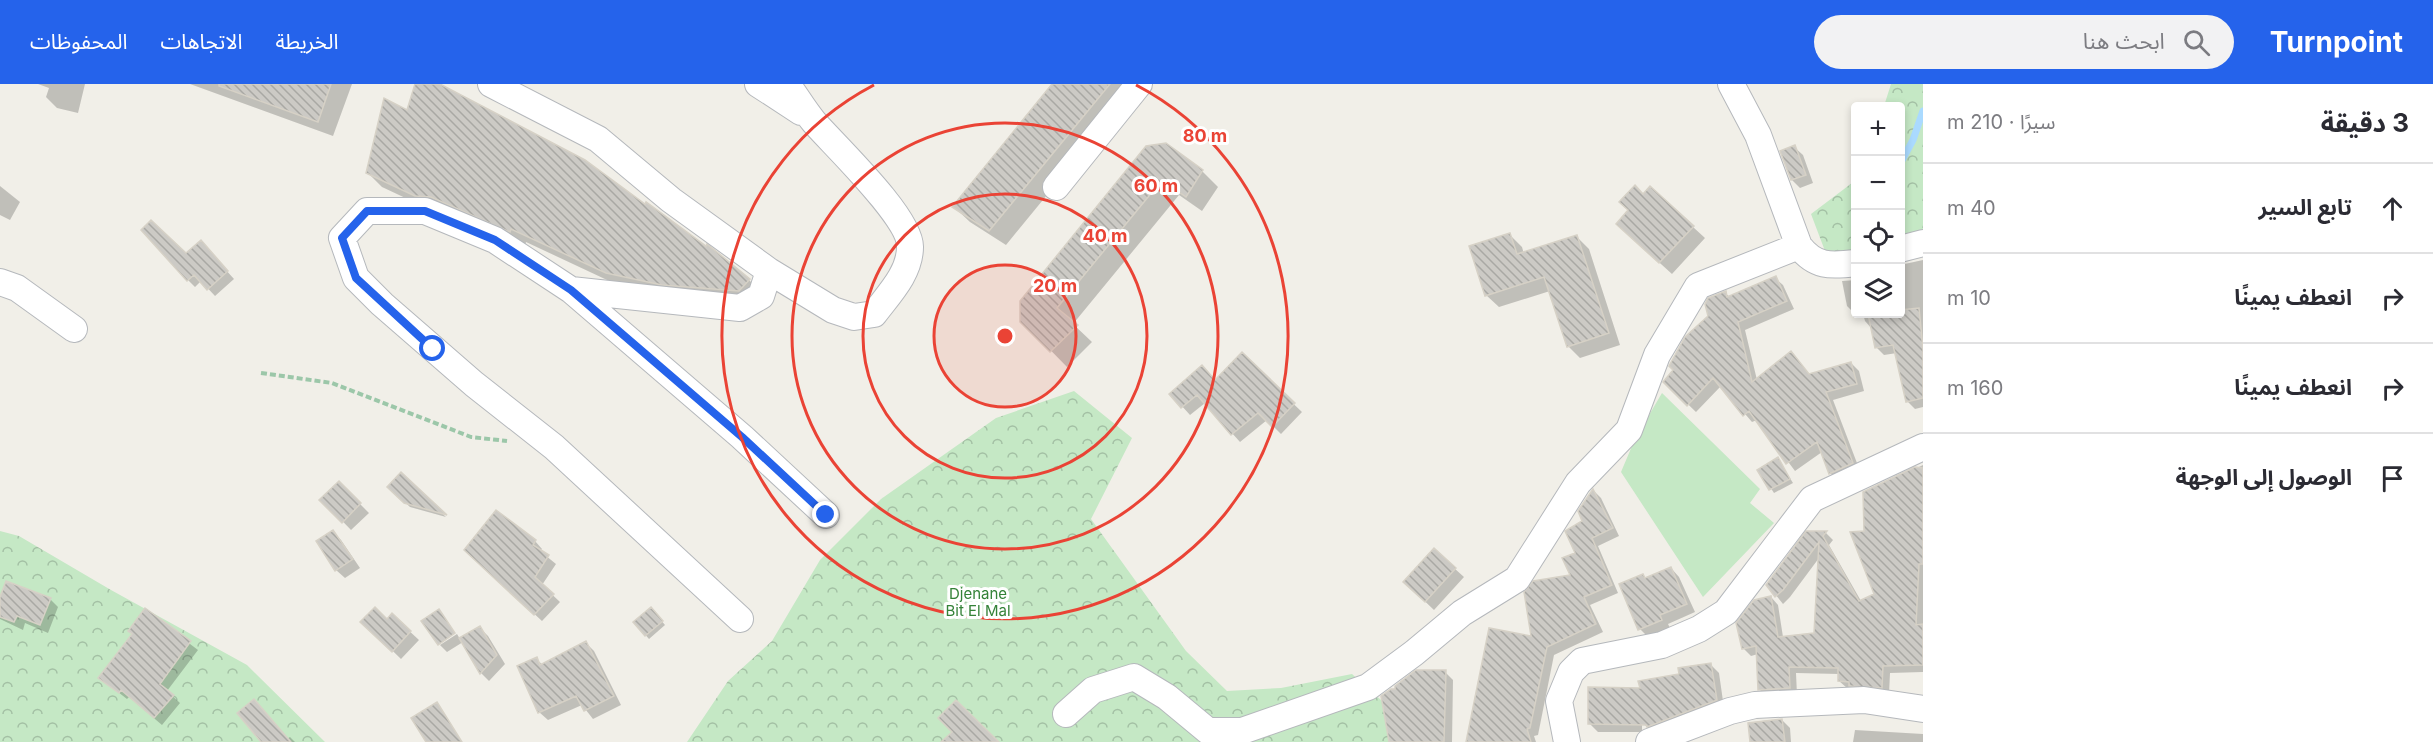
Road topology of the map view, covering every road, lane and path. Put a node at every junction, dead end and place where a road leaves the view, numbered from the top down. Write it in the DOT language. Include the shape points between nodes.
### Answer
graph roads {
  1 [pos="491,84"];
  2 [pos="758,84"];
  3 [pos="787,84"];
  4 [pos="1139,84"];
  5 [pos="1741,89"];
  6 [pos="811,119"];
  7 [pos="1056,187"];
  8 [pos="1923,243"];
  9 [pos="1799,246"];
  10 [pos="1905,248"];
  11 [pos="1851,263"];
  12 [pos="770,271"];
  13 [pos="0,282"];
  14 [pos="571,290"];
  15 [pos="74,329"];
  16 [pos="261,372"];
  17 [pos="554,447"];
  18 [pos="1923,447"];
  19 [pos="826,515"];
  20 [pos="740,619"];
  21 [pos="1923,709"];
  22 [pos="1066,714"];
  23 [pos="1567,742"];
  24 [pos="1649,742"];
  1 -- 12 [label="street" via="598,140 671,200"];
  2 -- 6 [label="street"];
  3 -- 6 [label="street"];
  4 -- 7 [label="street"];
  5 -- 9 [label="street"];
  6 -- 12 [label="street" via="905,227 911,245 908,267 874,314 854,318 833,310"];
  8 -- 10 [label="street"];
  9 -- 11 [label="street" via="1809,259 1823,264"];
  9 -- 22 [label="street" via="1698,286 1657,355 1629,430 1578,483 1517,579 1462,613 1368,687 1242,730 1208,730 1134,677 1093,690"];
  12 -- 14 [label="street" via="761,296 740,308"];
  13 -- 15 [label="street" via="17,288"];
  14 -- 17 [label="street" via="495,240 425,211 367,211 342,238 362,285 465,377"];
  14 -- 19 [label="street"];
  16 -- 17 [label="path" via="332,383 471,437"];
  17 -- 20 [label="street"];
  18 -- 23 [label="street" via="1812,500 1726,612 1699,629 1662,645 1582,661 1571,672 1559,701"];
  21 -- 24 [label="street" via="1864,700 1755,705"];
}
